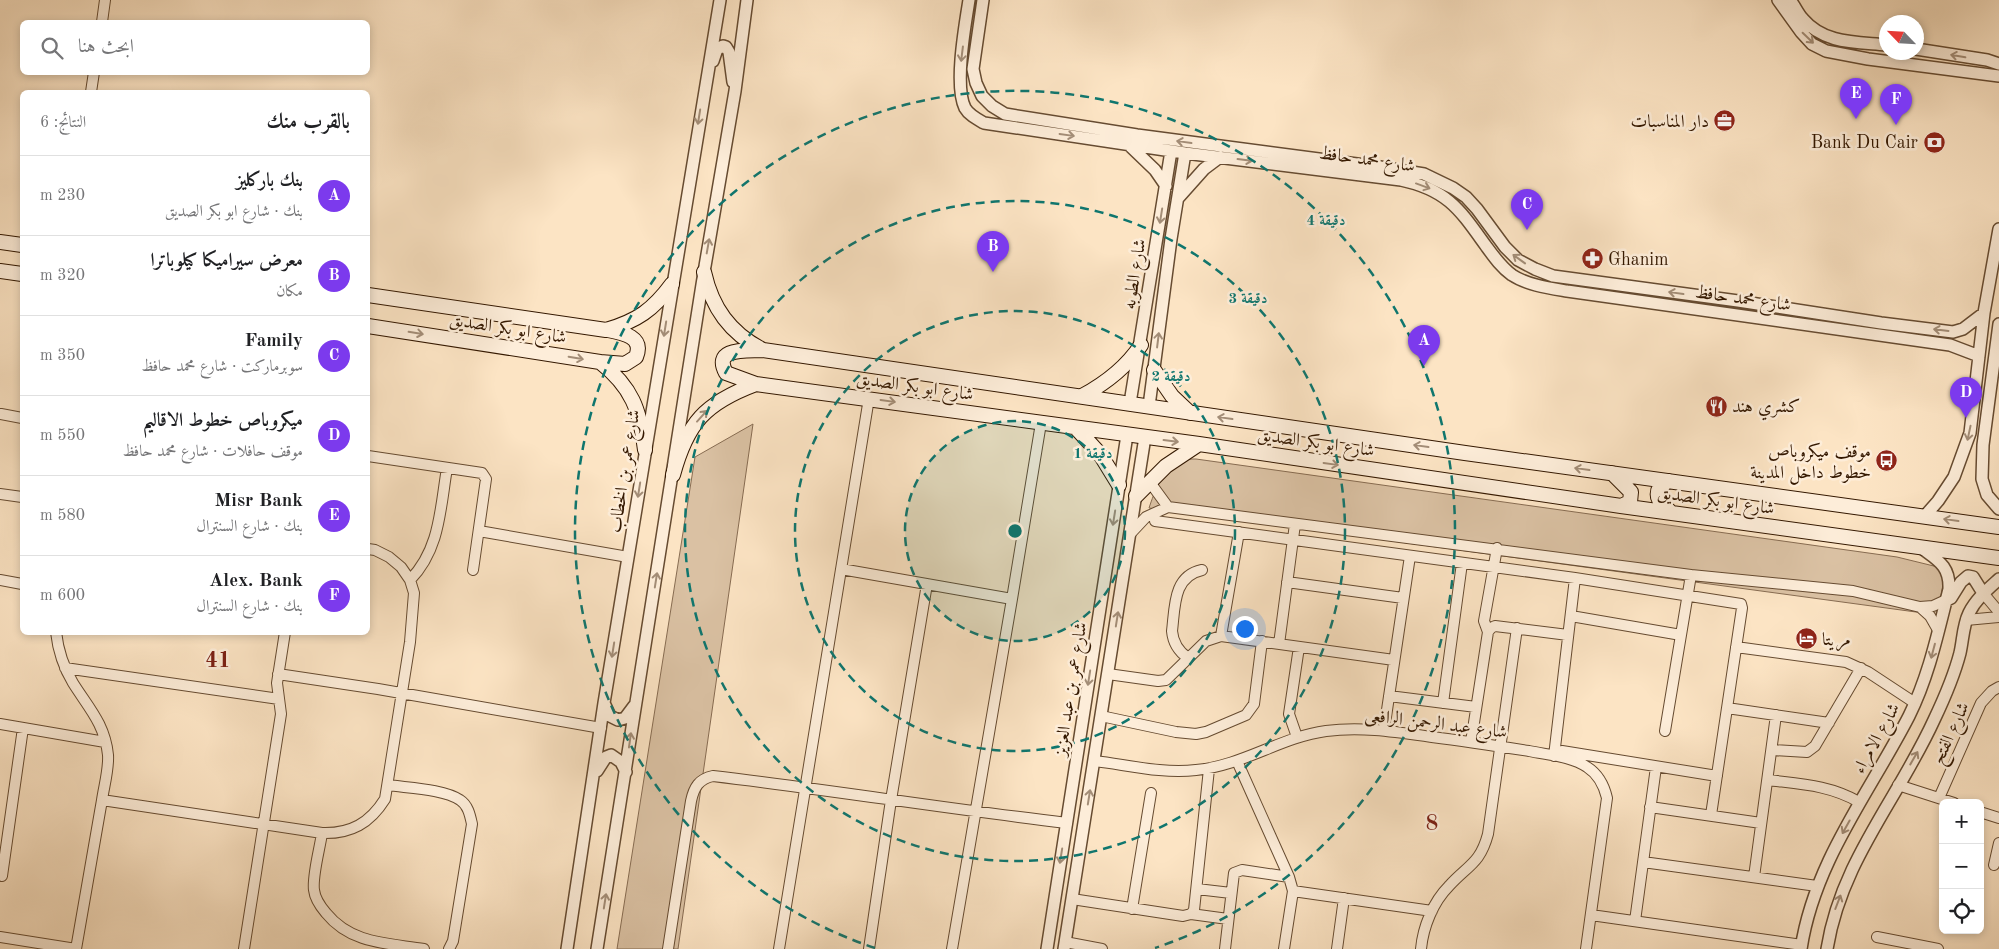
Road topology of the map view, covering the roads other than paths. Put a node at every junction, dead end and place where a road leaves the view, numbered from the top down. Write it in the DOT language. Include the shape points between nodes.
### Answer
graph roads {
  1 [pos="105,0"];
  2 [pos="720,0"];
  3 [pos="746,0"];
  4 [pos="1778,0"];
  5 [pos="1790,0"];
  6 [pos="968,3"];
  7 [pos="983,4"];
  8 [pos="102,20"];
  9 [pos="1870,44"];
  10 [pos="1879,45"];
  11 [pos="1924,50"];
  12 [pos="1979,59"];
  13 [pos="1868,60"];
  14 [pos="1999,64"];
  15 [pos="1980,74"];
  16 [pos="94,75"];
  17 [pos="1999,76"];
  18 [pos="704,87"];
  19 [pos="91,90"];
  20 [pos="735,91"];
  21 [pos="1127,144"];
  22 [pos="1171,151"];
  23 [pos="1185,153"];
  24 [pos="1220,157"];
  25 [pos="1166,186"];
  26 [pos="1178,198"];
  27 [pos="1999,229"];
  28 [pos="0,242"];
  29 [pos="20,245"];
  30 [pos="1998,245"];
  31 [pos="0,271"];
  32 [pos="704,272"];
  33 [pos="20,274"];
  34 [pos="672,284"];
  35 [pos="370,295"];
  36 [pos="1738,301"];
  37 [pos="1984,313"];
  38 [pos="1736,314"];
  39 [pos="370,326"];
  40 [pos="606,330"];
  41 [pos="1999,331"];
  42 [pos="1141,345"];
  43 [pos="763,350"];
  44 [pos="1979,356"];
  45 [pos="1997,359"];
  46 [pos="600,362"];
  47 [pos="1137,368"];
  48 [pos="1154,370"];
  49 [pos="756,384"];
  50 [pos="1975,395"];
  51 [pos="1082,396"];
  52 [pos="1989,397"];
  53 [pos="869,398"];
  54 [pos="1130,403"];
  55 [pos="1149,406"];
  56 [pos="1191,413"];
  57 [pos="1,414"];
  58 [pos="20,418"];
  59 [pos="1041,423"];
  60 [pos="1076,428"];
  61 [pos="1127,435"];
  62 [pos="1145,437"];
  63 [pos="1199,444"];
  64 [pos="645,450"];
  65 [pos="370,456"];
  66 [pos="446,468"];
  67 [pos="1612,473"];
  68 [pos="673,475"];
  69 [pos="1120,481"];
  70 [pos="1144,481"];
  71 [pos="1669,481"];
  72 [pos="0,494"];
  73 [pos="1136,496"];
  74 [pos="20,497"];
  75 [pos="1621,506"];
  76 [pos="1169,507"];
  77 [pos="1999,509"];
  78 [pos="1673,514"];
  79 [pos="1924,517"];
  80 [pos="1155,521"];
  81 [pos="1168,523"];
  82 [pos="1295,524"];
  83 [pos="1999,527"];
  84 [pos="479,531"];
  85 [pos="1239,532"];
  86 [pos="1131,533"];
  87 [pos="1293,540"];
  88 [pos="1920,547"];
  89 [pos="1497,548"];
  90 [pos="370,549"];
  91 [pos="1410,556"];
  92 [pos="628,557"];
  93 [pos="1999,558"];
  94 [pos="1462,562"];
  95 [pos="1494,567"];
  96 [pos="841,569"];
  97 [pos="473,570"];
  98 [pos="1202,570"];
  99 [pos="1691,575"];
  100 [pos="1575,578"];
  101 [pos="1999,579"];
  102 [pos="0,580"];
  103 [pos="410,580"];
  104 [pos="1287,582"];
  105 [pos="20,584"];
  106 [pos="927,584"];
  107 [pos="1983,594"];
  108 [pos="1687,595"];
  109 [pos="1012,598"];
  110 [pos="1404,598"];
  111 [pos="1946,600"];
  112 [pos="1920,607"];
  113 [pos="1999,612"];
  114 [pos="1571,616"];
  115 [pos="1999,617"];
  116 [pos="1966,620"];
  117 [pos="1516,628"];
  118 [pos="1938,630"];
  119 [pos="1488,632"];
  120 [pos="56,635"];
  121 [pos="284,635"];
  122 [pos="1568,635"];
  123 [pos="1681,635"];
  124 [pos="1221,636"];
  125 [pos="1095,641"];
  126 [pos="1262,641"];
  127 [pos="1113,643"];
  128 [pos="1279,644"];
  129 [pos="1299,647"];
  130 [pos="1736,647"];
  131 [pos="1188,658"];
  132 [pos="1394,660"];
  133 [pos="65,668"];
  134 [pos="1861,668"];
  135 [pos="278,674"];
  136 [pos="1108,674"];
  137 [pos="1999,687"];
  138 [pos="402,693"];
  139 [pos="1389,696"];
  140 [pos="279,699"];
  141 [pos="604,703"];
  142 [pos="1443,703"];
  143 [pos="1915,703"];
  144 [pos="636,704"];
  145 [pos="1476,707"];
  146 [pos="1727,708"];
  147 [pos="1776,715"];
  148 [pos="1101,716"];
  149 [pos="1829,723"];
  150 [pos="0,724"];
  151 [pos="23,728"];
  152 [pos="601,728"];
  153 [pos="1384,730"];
  154 [pos="1665,731"];
  155 [pos="1297,737"];
  156 [pos="105,742"];
  157 [pos="1470,742"];
  158 [pos="1500,746"];
  159 [pos="1772,750"];
  160 [pos="1554,753"];
  161 [pos="1095,761"];
  162 [pos="1237,761"];
  163 [pos="1656,767"];
  164 [pos="1209,769"];
  165 [pos="626,772"];
  166 [pos="1716,776"];
  167 [pos="594,777"];
  168 [pos="1768,780"];
  169 [pos="388,785"];
  170 [pos="1898,785"];
  171 [pos="805,787"];
  172 [pos="1151,793"];
  173 [pos="1939,798"];
  174 [pos="1942,799"];
  175 [pos="102,800"];
  176 [pos="891,800"];
  177 [pos="1859,802"];
  178 [pos="1650,807"];
  179 [pos="976,812"];
  180 [pos="1984,813"];
  181 [pos="1711,815"];
  182 [pos="1998,817"];
  183 [pos="1066,823"];
  184 [pos="1761,823"];
  185 [pos="264,824"];
  186 [pos="322,833"];
  187 [pos="1999,843"];
  188 [pos="1643,862"];
  189 [pos="1994,865"];
  190 [pos="2,876"];
  191 [pos="1754,877"];
  192 [pos="1289,878"];
  193 [pos="1817,886"];
  194 [pos="1197,889"];
  195 [pos="1293,891"];
  196 [pos="1231,893"];
  197 [pos="1344,898"];
  198 [pos="1072,900"];
  199 [pos="1132,909"];
  200 [pos="1432,911"];
  201 [pos="1191,914"];
  202 [pos="1591,915"];
  203 [pos="1228,919"];
  204 [pos="1635,921"];
  205 [pos="1877,936"];
  206 [pos="0,937"];
  207 [pos="1747,937"];
  208 [pos="1065,946"];
  209 [pos="1801,947"];
  210 [pos="76,949"];
  211 [pos="244,949"];
  212 [pos="424,949"];
  213 [pos="449,949"];
  214 [pos="567,949"];
  215 [pos="598,949"];
  216 [pos="668,949"];
  217 [pos="779,949"];
  218 [pos="869,949"];
  219 [pos="952,949"];
  220 [pos="1047,949"];
  221 [pos="1102,949"];
  222 [pos="1225,949"];
  223 [pos="1284,949"];
  224 [pos="1337,949"];
  225 [pos="1421,949"];
  226 [pos="1586,949"];
  227 [pos="1745,949"];
  228 [pos="1827,949"];
  229 [pos="1938,949"];
  1 -- 8 [label="street"];
  2 -- 18 [label="street, شارع عمر بن الخطاب"];
  3 -- 20 [label="street"];
  4 -- 13 [label="street, one-way" via="1812,44 1826,51"];
  5 -- 9 [label="street" via="1803,19 1826,36"];
  6 -- 7 [label="street"];
  6 -- 21 [label="street, شارع محمد حافظ, one-way" via="961,85 965,109 972,116 984,123"];
  36 -- 7 [label="street, شارع محمد حافظ, one-way" via="1572,280 1535,269 1518,260 1505,247 1466,197 1424,174 1005,114 982,96 972,69"];
  9 -- 10 [label="street"];
  9 -- 13 [label="street"];
  12 -- 11 [label="street, one-way"];
  12 -- 14 [label="street"];
  12 -- 15 [label="street"];
  13 -- 15 [label="street"];
  15 -- 17 [label="street"];
  16 -- 19 [label="street"];
  18 -- 20 [label="street" via="717,50 723,46 728,49"];
  18 -- 34 [label="street, شارع عمر بن الخطاب, one-way"];
  32 -- 20 [label="street, one-way"];
  21 -- 22 [label="street, شارع محمد حافظ"];
  21 -- 25 [label="street"];
  22 -- 23 [label="street, شارع محمد حافظ"];
  22 -- 25 [label="street, شارع الطوبه"];
  23 -- 24 [label="street, شارع محمد حافظ"];
  23 -- 26 [label="street, شارع الطوبه"];
  24 -- 26 [label="street"];
  24 -- 38 [label="street, شارع محمد حافظ, one-way" via="1419,184 1451,202 1498,263 1526,282 1567,291"];
  25 -- 42 [label="street, شارع الطوبه, one-way"];
  48 -- 26 [label="street, شارع الطوبه, one-way"];
  27 -- 30 [label="street"];
  28 -- 29 [label="main road"];
  30 -- 37 [label="street"];
  31 -- 33 [label="main road"];
  32 -- 43 [label="main road, شارع ابو بكر الصديق" via="714,305 723,319 735,332"];
  32 -- 68 [label="street"];
  34 -- 40 [label="main road, شارع ابو بكر الصديق" via="645,314"];
  34 -- 64 [label="street, شارع عمر بن الخطاب, one-way"];
  35 -- 40 [label="main road, شارع ابو بكر الصديق"];
  37 -- 36 [label="street, شارع محمد حافظ, one-way" via="1963,329 1953,332"];
  36 -- 38 [label="street"];
  37 -- 44 [label="street"];
  38 -- 44 [label="street, شارع محمد حافظ" via="1950,346"];
  39 -- 46 [label="main road, شارع ابو بكر الصديق, one-way"];
  40 -- 46 [label="main road, شارع ابو بكر الصديق" via="626,334 635,340 638,352 636,358 625,364"];
  41 -- 45 [label="street"];
  42 -- 47 [label="street, شارع الطوبه"];
  42 -- 51 [label="main road" via="1126,365"];
  43 -- 49 [label="main road" via="731,352 723,361 726,373"];
  43 -- 51 [label="main road, شارع ابو بكر الصديق"];
  44 -- 50 [label="street"];
  45 -- 52 [label="street"];
  46 -- 64 [label="main road" via="625,385 634,400"];
  47 -- 48 [label="street"];
  47 -- 54 [label="street, شارع الطوبه"];
  48 -- 55 [label="street, شارع الطوبه"];
  48 -- 56 [label="main road" via="1172,396"];
  49 -- 53 [label="main road, شارع ابو بكر الصديق"];
  68 -- 49 [label="main road, شارع ابو بكر الصديق, one-way" via="680,450 692,427 709,408 731,393"];
  50 -- 52 [label="street"];
  50 -- 79 [label="street, one-way" via="1970,433 1958,470 1944,494"];
  51 -- 54 [label="main road, شارع ابو بكر الصديق"];
  52 -- 77 [label="street" via="1982,479 1987,495"];
  53 -- 59 [label="main road, شارع ابو بكر الصديق, one-way"];
  53 -- 96 [label="street"];
  54 -- 55 [label="main road, شارع ابو بكر الصديق"];
  55 -- 56 [label="main road, شارع ابو بكر الصديق"];
  67 -- 56 [label="main road, شارع ابو بكر الصديق, one-way"];
  57 -- 58 [label="street"];
  59 -- 60 [label="main road, شارع ابو بكر الصديق"];
  59 -- 109 [label="street"];
  60 -- 61 [label="main road, شارع ابو بكر الصديق"];
  60 -- 69 [label="main road"];
  61 -- 62 [label="main road, شارع ابو بكر الصديق"];
  61 -- 69 [label="street, شارع عمر بن عبد العزيز"];
  62 -- 63 [label="main road, شارع ابو بكر الصديق, one-way"];
  62 -- 70 [label="street"];
  63 -- 70 [label="main road"];
  63 -- 75 [label="main road, شارع ابو بكر الصديق, one-way"];
  64 -- 92 [label="street, شارع عمر بن الخطاب, one-way"];
  65 -- 66 [label="street"];
  66 -- 84 [label="street" via="484,475"];
  66 -- 103 [label="street" via="433,546 424,564"];
  67 -- 71 [label="main road, شارع ابو بكر الصديق"];
  67 -- 75 [label="main road" via="1631,492 1630,502"];
  144 -- 68 [label="street, one-way"];
  69 -- 70 [label="street" via="1132,477"];
  69 -- 125 [label="street, شارع عمر بن عبد العزيز, one-way"];
  70 -- 73 [label="main road"];
  70 -- 76 [label="street"];
  71 -- 78 [label="main road" via="1660,486 1657,496"];
  71 -- 79 [label="main road, شارع ابو بكر الصديق"];
  72 -- 74 [label="street"];
  73 -- 86 [label="street, شارع عمر بن عبد العزيز"];
  75 -- 78 [label="main road, شارع ابو بكر الصديق"];
  76 -- 81 [label="street"];
  76 -- 82 [label="street"];
  76 -- 86 [label="street" via="1146,518"];
  78 -- 88 [label="main road, شارع ابو بكر الصديق"];
  83 -- 79 [label="main road, شارع ابو بكر الصديق, one-way"];
  80 -- 81 [label="street"];
  81 -- 85 [label="street"];
  82 -- 87 [label="street"];
  82 -- 89 [label="street"];
  84 -- 92 [label="street"];
  84 -- 97 [label="street"];
  85 -- 87 [label="street"];
  85 -- 124 [label="street"];
  127 -- 86 [label="street, شارع عمر بن عبد العزيز, one-way"];
  87 -- 91 [label="street"];
  87 -- 104 [label="street"];
  88 -- 93 [label="main road, شارع ابو بكر الصديق"];
  88 -- 111 [label="street, شارع الامراء" via="1946,569 1949,579"];
  89 -- 95 [label="street"];
  89 -- 99 [label="street"];
  90 -- 103 [label="street" via="389,557"];
  91 -- 94 [label="street"];
  91 -- 110 [label="street"];
  92 -- 141 [label="street, شارع عمر بن الخطاب, one-way"];
  94 -- 95 [label="street"];
  94 -- 142 [label="street"];
  95 -- 100 [label="street"];
  95 -- 119 [label="street" via="1484,621"];
  96 -- 106 [label="street"];
  96 -- 171 [label="street"];
  98 -- 131 [label="street" via="1186,576 1178,591 1173,638 1178,649"];
  99 -- 108 [label="street"];
  99 -- 112 [label="street" via="1853,591"];
  100 -- 108 [label="street"];
  100 -- 114 [label="street"];
  101 -- 107 [label="street"];
  102 -- 105 [label="street"];
  103 -- 138 [label="street" via="414,593"];
  104 -- 110 [label="street"];
  104 -- 128 [label="street"];
  106 -- 109 [label="street"];
  106 -- 176 [label="street"];
  107 -- 111 [label="street" via="1973,577 1968,576"];
  107 -- 113 [label="street"];
  107 -- 116 [label="street"];
  108 -- 123 [label="street"];
  108 -- 130 [label="street" via="1741,604"];
  109 -- 179 [label="street"];
  110 -- 132 [label="street"];
  111 -- 112 [label="street"];
  111 -- 118 [label="street, شارع الامراء"];
  112 -- 118 [label="street"];
  114 -- 122 [label="street"];
  114 -- 123 [label="street"];
  115 -- 116 [label="street"];
  170 -- 116 [label="street, one-way" via="1948,689 1960,655"];
  117 -- 119 [label="street" via="1495,626"];
  117 -- 122 [label="street"];
  117 -- 158 [label="street"];
  118 -- 143 [label="street, شارع الامراء, one-way"];
  119 -- 145 [label="street"];
  120 -- 133 [label="street"];
  121 -- 135 [label="street"];
  122 -- 160 [label="street"];
  123 -- 154 [label="street"];
  124 -- 126 [label="street"];
  124 -- 131 [label="street" via="1206,641"];
  125 -- 127 [label="street"];
  125 -- 183 [label="street, شارع عمر بن عبد العزيز, one-way"];
  126 -- 128 [label="street"];
  126 -- 148 [label="street" via="1254,704 1246,715 1206,732 1191,734"];
  127 -- 136 [label="street, شارع عمر بن عبد العزيز"];
  128 -- 129 [label="street"];
  129 -- 132 [label="street"];
  129 -- 155 [label="street" via="1289,714"];
  130 -- 134 [label="street" via="1838,660"];
  130 -- 146 [label="street"];
  131 -- 136 [label="street" via="1166,680"];
  132 -- 139 [label="street"];
  133 -- 140 [label="street"];
  133 -- 156 [label="street" via="96,715"];
  134 -- 143 [label="street"];
  134 -- 149 [label="street"];
  135 -- 138 [label="street"];
  135 -- 140 [label="street"];
  136 -- 148 [label="street, شارع عمر بن عبد العزيز"];
  137 -- 173 [label="street, شارع الفتح" via="1981,704"];
  138 -- 152 [label="street"];
  138 -- 169 [label="street"];
  139 -- 142 [label="street"];
  139 -- 153 [label="street"];
  140 -- 185 [label="street" via="280,714"];
  141 -- 144 [label="street" via="610,716 618,720 625,718"];
  141 -- 152 [label="street, شارع عمر بن الخطاب"];
  142 -- 145 [label="street"];
  143 -- 177 [label="street, شارع الامراء"];
  165 -- 144 [label="street, one-way"];
  145 -- 157 [label="street"];
  146 -- 147 [label="street"];
  146 -- 166 [label="street"];
  147 -- 149 [label="street"];
  147 -- 159 [label="street"];
  148 -- 161 [label="street, شارع عمر بن عبد العزيز"];
  149 -- 159 [label="street" via="1819,742 1807,752"];
  150 -- 151 [label="street"];
  151 -- 156 [label="street"];
  151 -- 190 [label="street"];
  152 -- 167 [label="street, شارع عمر بن الخطاب"];
  153 -- 155 [label="street, شارع عبد الرحمن الرافعى" via="1336,730"];
  153 -- 157 [label="street, شارع عبد الرحمن الرافعى"];
  155 -- 162 [label="street, شارع عبد الرحمن الرافعى"];
  156 -- 175 [label="street" via="108,756"];
  157 -- 158 [label="street, شارع عبد الرحمن الرافعى"];
  158 -- 160 [label="street, شارع عبد الرحمن الرافعى"];
  158 -- 200 [label="street" via="1485,847 1474,864 1448,886"];
  159 -- 168 [label="street"];
  160 -- 163 [label="street"];
  160 -- 202 [label="street, شارع عبد الرحمن الرافعى" via="1587,767 1602,782 1607,798"];
  161 -- 164 [label="street, شارع عبد الرحمن الرافعى" via="1168,771"];
  198 -- 161 [label="street, شارع عمر بن عبد العزيز, one-way"];
  162 -- 164 [label="street, شارع عبد الرحمن الرافعى"];
  162 -- 192 [label="street"];
  163 -- 166 [label="street"];
  163 -- 178 [label="street"];
  164 -- 194 [label="street"];
  165 -- 167 [label="street" via="621,762 611,755 606,757"];
  215 -- 165 [label="street, one-way"];
  166 -- 181 [label="street"];
  167 -- 214 [label="street, شارع عمر بن الخطاب"];
  168 -- 177 [label="street" via="1828,788"];
  168 -- 184 [label="street"];
  169 -- 186 [label="street" via="385,799 368,820 347,831"];
  169 -- 213 [label="street" via="450,795 469,811 472,824"];
  170 -- 173 [label="street"];
  228 -- 170 [label="street, one-way" via="1840,895 1867,838"];
  171 -- 176 [label="street"];
  171 -- 216 [label="street" via="713,776 699,782 690,801"];
  171 -- 217 [label="street"];
  172 -- 199 [label="street"];
  173 -- 174 [label="street"];
  175 -- 185 [label="street"];
  175 -- 210 [label="street"];
  176 -- 179 [label="street"];
  176 -- 218 [label="street"];
  177 -- 193 [label="street, شارع الامراء, one-way"];
  178 -- 181 [label="street"];
  178 -- 188 [label="street"];
  179 -- 183 [label="street"];
  179 -- 219 [label="street"];
  180 -- 182 [label="street"];
  181 -- 184 [label="street"];
  183 -- 220 [label="street, شارع عمر بن عبد العزيز, one-way"];
  184 -- 191 [label="street"];
  185 -- 186 [label="street"];
  185 -- 211 [label="street"];
  186 -- 212 [label="street" via="314,888 316,898 328,916 342,930 360,938"];
  187 -- 189 [label="street"];
  188 -- 191 [label="street"];
  188 -- 204 [label="street"];
  191 -- 193 [label="street"];
  192 -- 195 [label="street"];
  192 -- 196 [label="street" via="1240,870 1233,876"];
  193 -- 209 [label="street, شارع الامراء"];
  194 -- 196 [label="street"];
  194 -- 201 [label="street"];
  195 -- 197 [label="street"];
  195 -- 223 [label="street"];
  196 -- 203 [label="street"];
  197 -- 200 [label="street"];
  197 -- 224 [label="street"];
  198 -- 199 [label="street"];
  198 -- 208 [label="street, شارع عمر بن عبد العزيز"];
  199 -- 201 [label="street" via="1183,916"];
  200 -- 225 [label="street"];
  201 -- 203 [label="street"];
  202 -- 204 [label="street"];
  202 -- 226 [label="street, شارع عبد الرحمن الرافعى"];
  203 -- 222 [label="street"];
  204 -- 207 [label="street"];
  205 -- 229 [label="street"];
  206 -- 210 [label="street"];
  207 -- 209 [label="street"];
  207 -- 227 [label="street"];
  208 -- 221 [label="street"];
}
